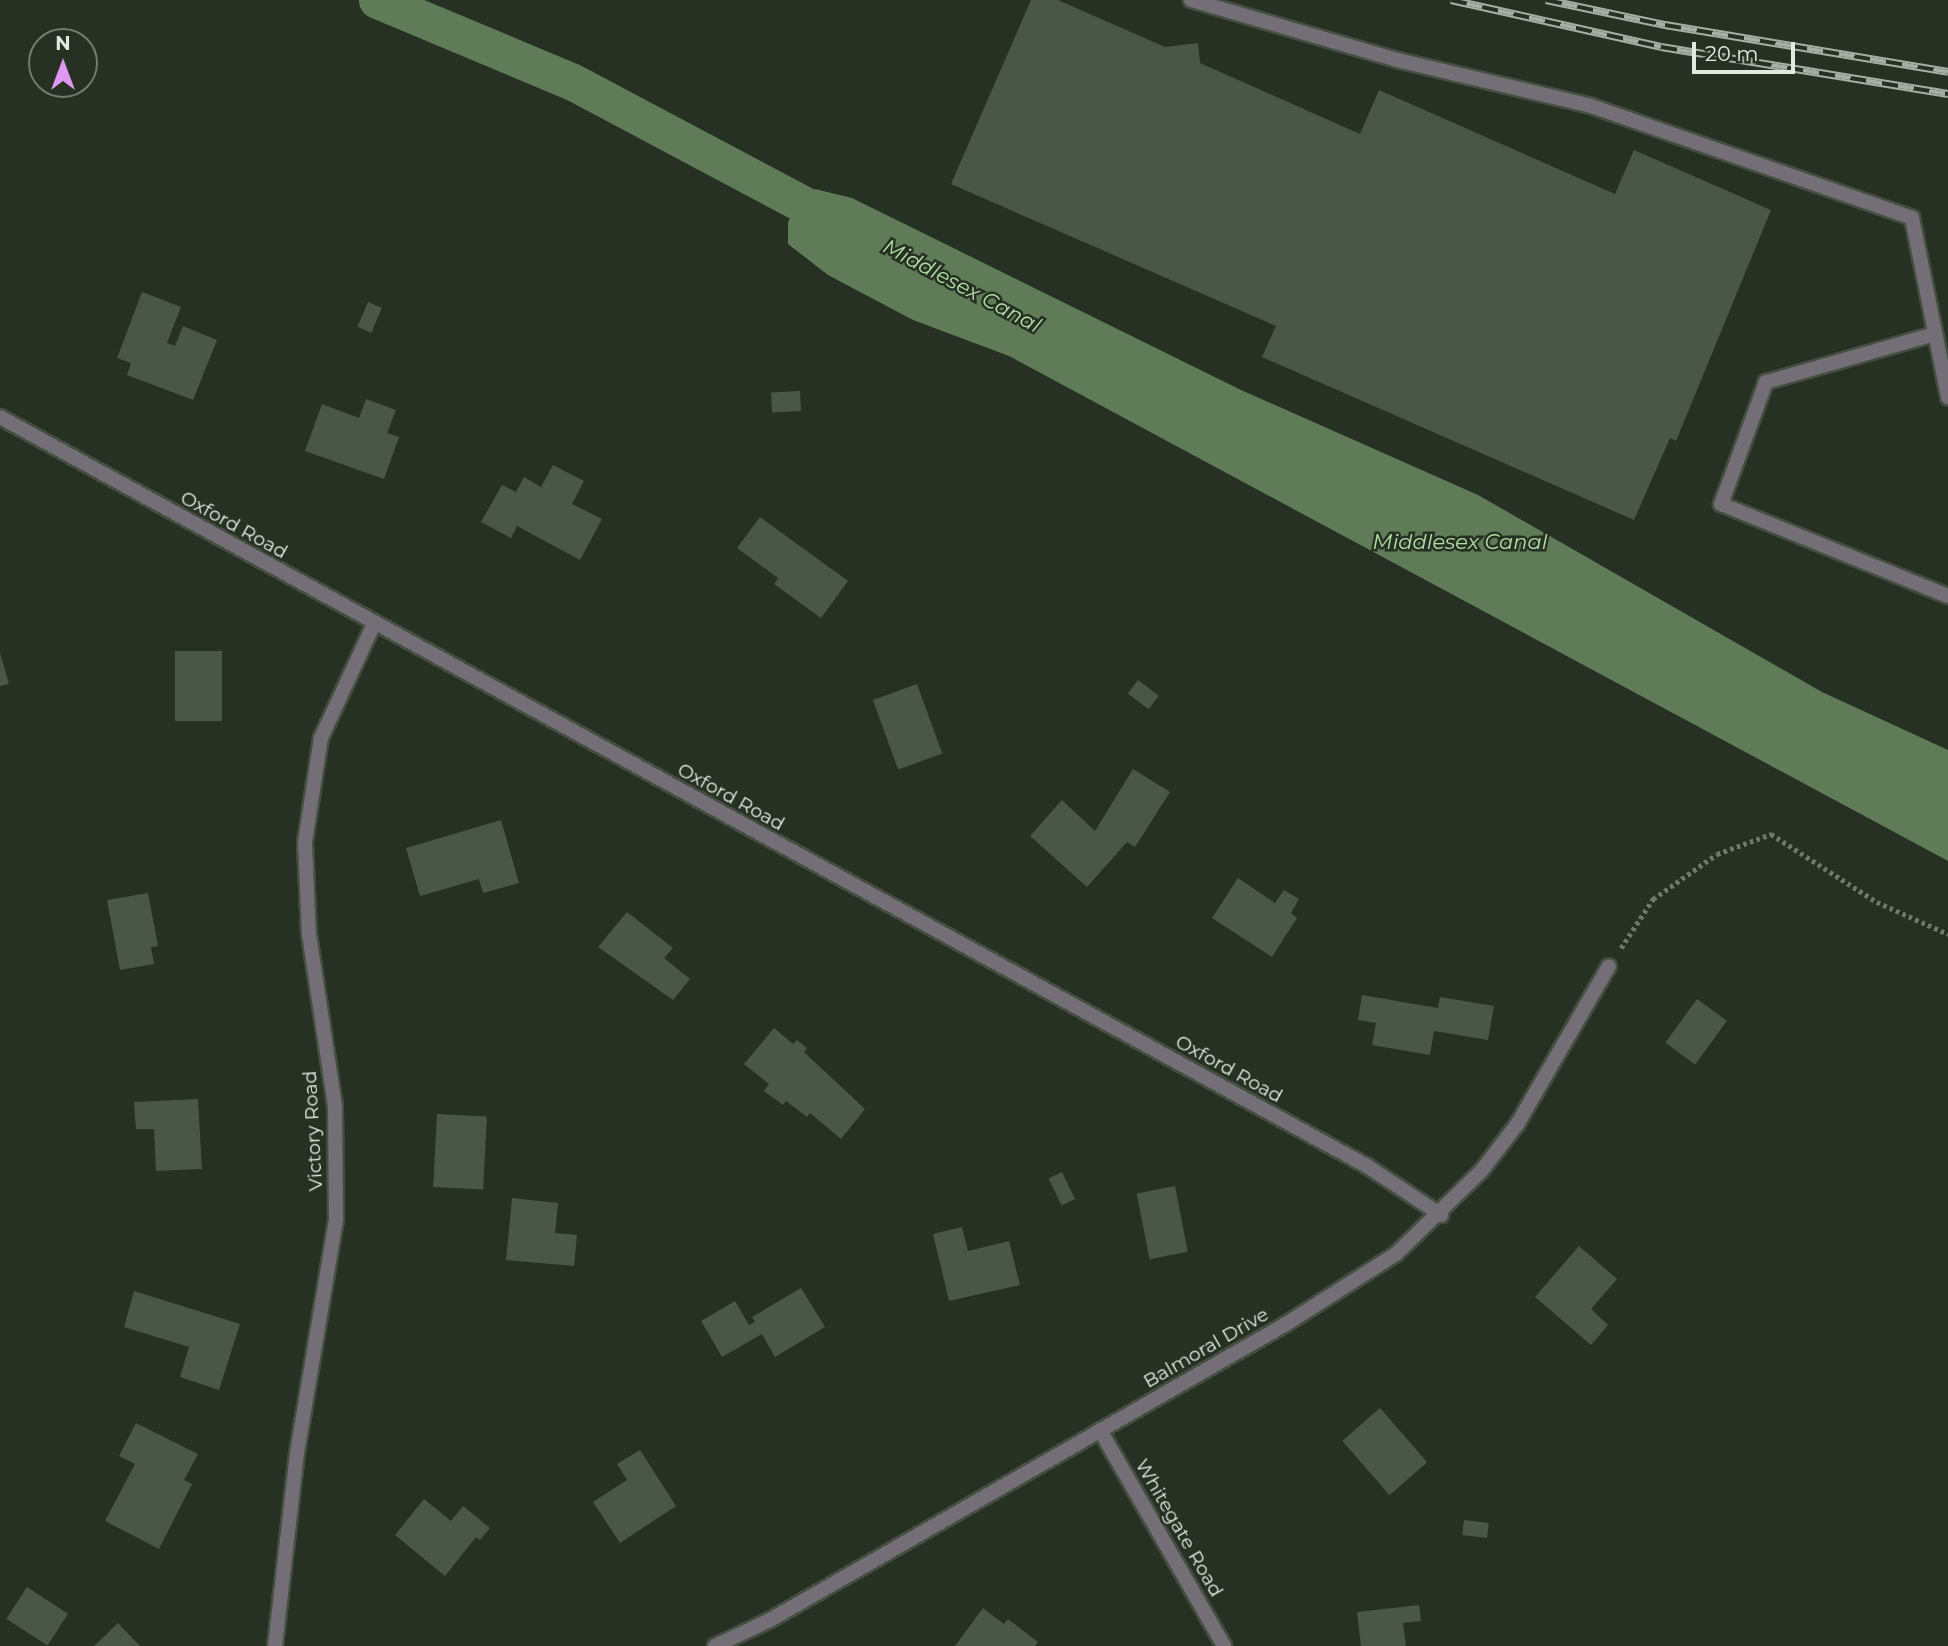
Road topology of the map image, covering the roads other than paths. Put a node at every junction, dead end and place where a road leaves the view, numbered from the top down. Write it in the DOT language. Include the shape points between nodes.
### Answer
graph roads {
  1 [pos="1191,0"];
  2 [pos="1935,334"];
  3 [pos="1948,397"];
  4 [pos="0,417"];
  5 [pos="1948,596"];
  6 [pos="374,624"];
  7 [pos="1609,966"];
  8 [pos="1441,1215"];
  9 [pos="1100,1430"];
  10 [pos="275,1646"];
  11 [pos="715,1646"];
  12 [pos="1224,1646"];
  1 -- 2 [label="street" via="1396,60 1591,106 1912,218"];
  2 -- 3 [label="street"];
  2 -- 5 [label="street" via="1766,382 1721,504"];
  4 -- 6 [label="street, Oxford Road"];
  6 -- 8 [label="street, Oxford Road" via="1367,1166"];
  6 -- 10 [label="street, Victory Road" via="321,738 307,816 304,892 335,1106 336,1220 296,1465"];
  7 -- 8 [label="street, Balmoral Drive" via="1518,1122"];
  8 -- 9 [label="street, Balmoral Drive" via="1344,1291"];
  9 -- 11 [label="street, Balmoral Drive" via="770,1620"];
  9 -- 12 [label="street, Whitegate Road"];
}
